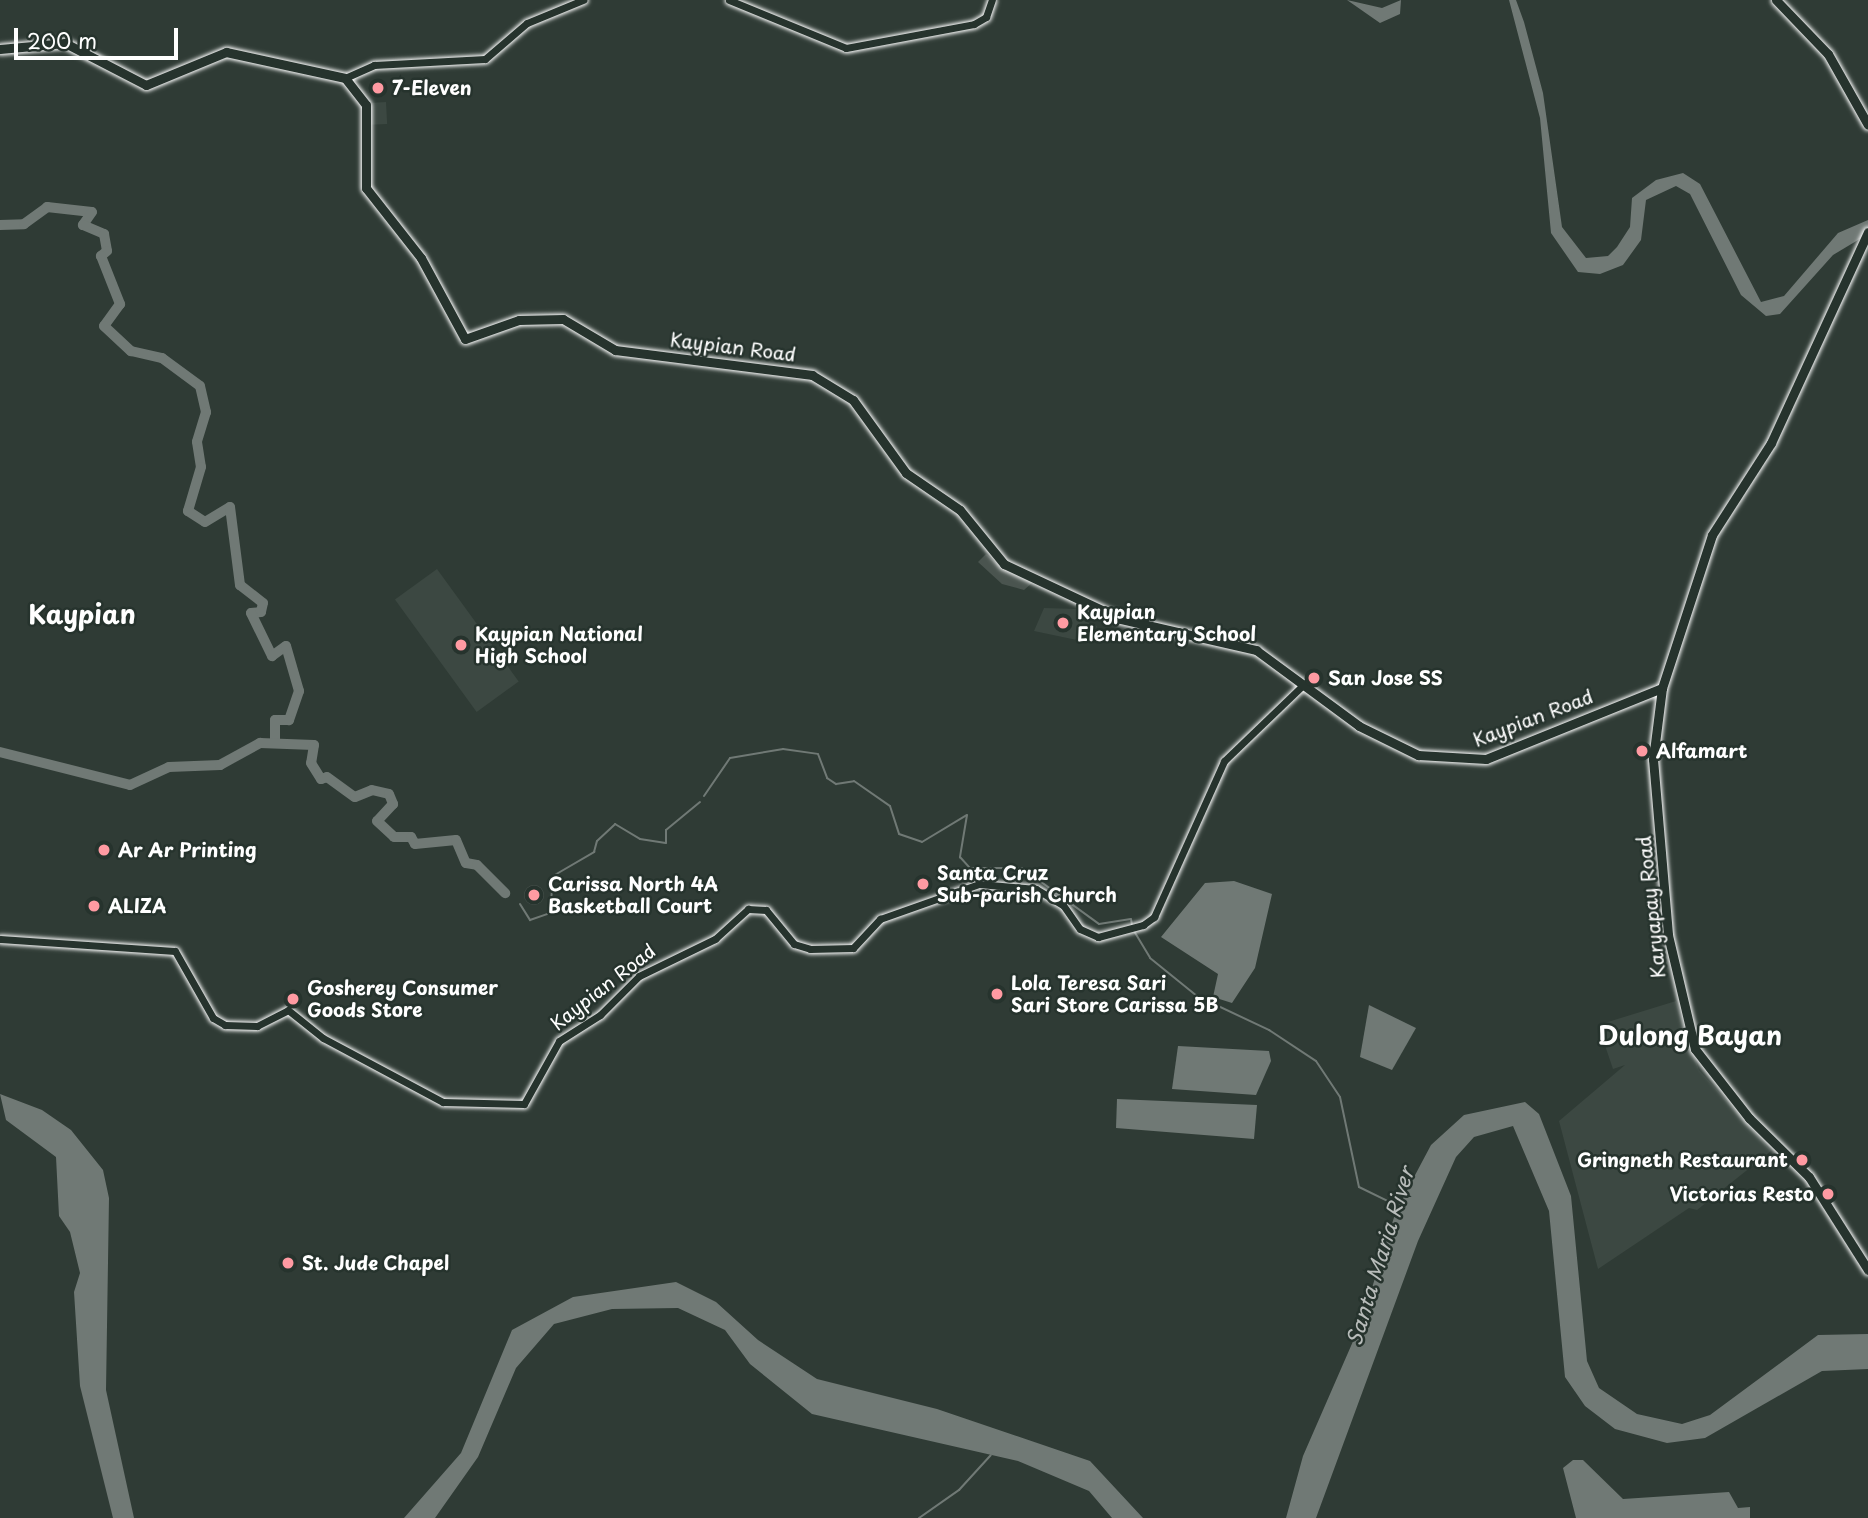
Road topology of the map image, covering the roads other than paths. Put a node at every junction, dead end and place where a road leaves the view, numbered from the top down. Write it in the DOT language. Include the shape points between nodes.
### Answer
graph roads {
  1 [pos="583,0"];
  2 [pos="729,0"];
  3 [pos="992,0"];
  4 [pos="1776,0"];
  5 [pos="0,49"];
  6 [pos="345,78"];
  7 [pos="1868,125"];
  8 [pos="1867,236"];
  9 [pos="1306,683"];
  10 [pos="1662,688"];
  11 [pos="0,939"];
  12 [pos="1868,1270"];
  1 -- 6 [label="street" via="527,23 485,59 374,65"];
  2 -- 3 [label="street" via="846,48 974,24 986,17"];
  4 -- 7 [label="main road" via="1828,54"];
  5 -- 6 [label="main road" via="65,43 146,85 226,52"];
  6 -- 9 [label="main road, Kaypian Road" via="366,105 366,188 421,258 465,340 519,320 563,318 615,350 812,375 853,400 906,473 960,510 1004,564 1121,619 1256,650"];
  8 -- 10 [label="main road, Karyapay Road" via="1770,443 1712,535"];
  9 -- 10 [label="main road, Kaypian Road" via="1371,732 1418,754 1469,761"];
  9 -- 11 [label="street, Kaypian Road" via="1224,761 1154,917 1143,925 1098,937 1080,929 1063,905 1036,889 979,884 880,919 853,948 801,948 766,910 748,909 715,939 646,971 600,1015 559,1041 524,1104 443,1102 323,1038 288,1010 257,1026 225,1025 213,1018 174,951"];
  10 -- 12 [label="main road, Karyapay Road" via="1653,759 1668,935 1682,1011 1695,1049 1722,1086 1809,1177"];
}
